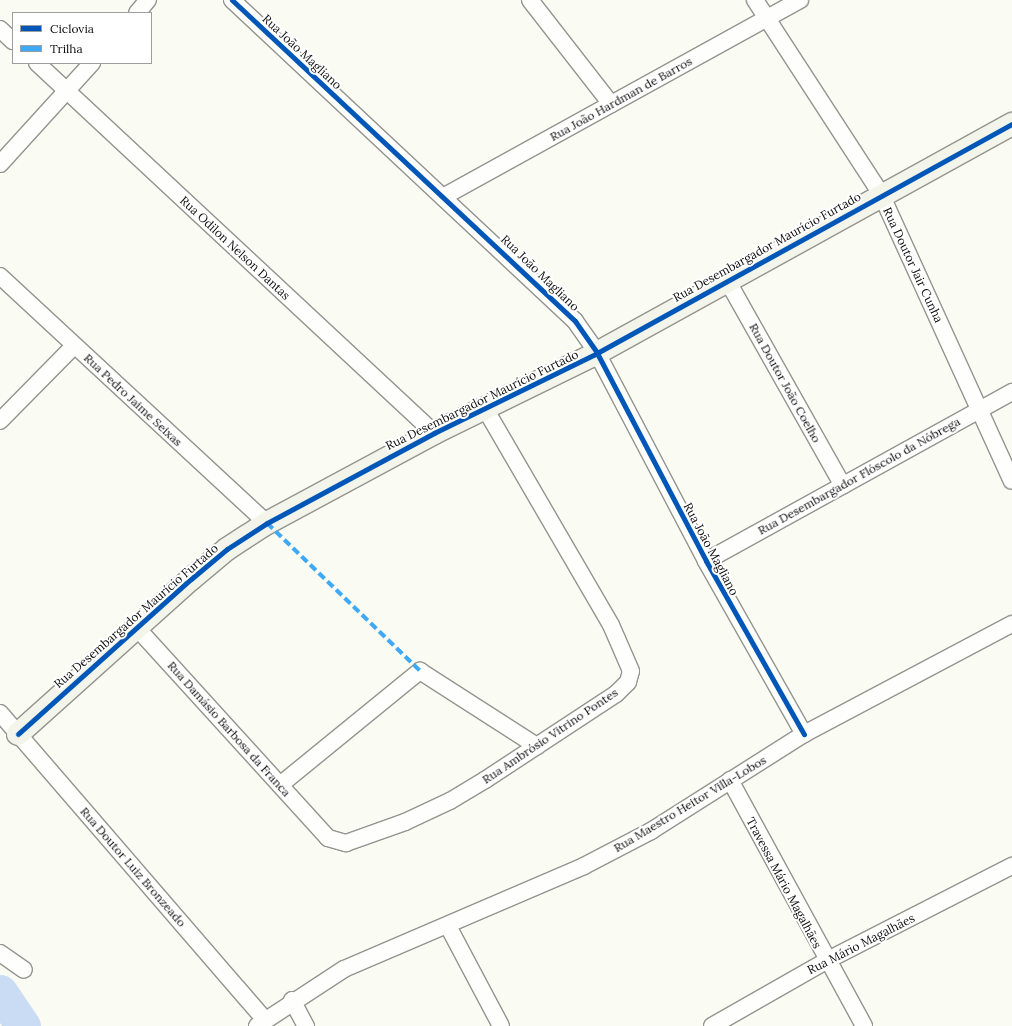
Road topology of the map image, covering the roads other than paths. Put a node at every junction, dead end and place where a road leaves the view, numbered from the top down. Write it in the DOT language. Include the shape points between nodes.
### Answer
graph roads {
  1 [pos="148,0"];
  2 [pos="232,0"];
  3 [pos="755,0"];
  4 [pos="800,0"];
  5 [pos="535,2"];
  6 [pos="138,12"];
  7 [pos="769,18"];
  8 [pos="0,29"];
  9 [pos="12,40"];
  10 [pos="38,64"];
  11 [pos="91,64"];
  12 [pos="67,91"];
  13 [pos="612,104"];
  14 [pos="1012,124"];
  15 [pos="0,164"];
  16 [pos="880,194"];
  17 [pos="443,197"];
  18 [pos="0,276"];
  19 [pos="727,280"];
  20 [pos="74,346"];
  21 [pos="597,353"];
  22 [pos="1012,392"];
  23 [pos="979,409"];
  24 [pos="486,410"];
  25 [pos="0,421"];
  26 [pos="434,432"];
  27 [pos="1012,480"];
  28 [pos="843,486"];
  29 [pos="267,523"];
  30 [pos="706,560"];
  31 [pos="1012,624"];
  32 [pos="137,628"];
  33 [pos="0,713"];
  34 [pos="18,734"];
  35 [pos="804,734"];
  36 [pos="537,746"];
  37 [pos="730,780"];
  38 [pos="280,785"];
  39 [pos="320,831"];
  40 [pos="1012,867"];
  41 [pos="448,926"];
  42 [pos="0,953"];
  43 [pos="826,961"];
  44 [pos="24,970"];
  45 [pos="292,1000"];
  46 [pos="261,1023"];
  47 [pos="306,1026"];
  48 [pos="501,1026"];
  49 [pos="712,1026"];
  50 [pos="864,1026"];
  1 -- 6 [label="street"];
  2 -- 17 [label="street, Rua João Magliano"];
  3 -- 7 [label="street, Rua Doutor Jair Cunha"];
  4 -- 7 [label="street, Rua João Hardman de Barros"];
  5 -- 13 [label="street"];
  7 -- 13 [label="street, Rua João Hardman de Barros"];
  7 -- 16 [label="street, Rua Doutor Jair Cunha"];
  8 -- 9 [label="street"];
  10 -- 12 [label="street, Rua Odilon Nelson Dantas"];
  11 -- 12 [label="street"];
  12 -- 15 [label="street"];
  12 -- 26 [label="street, Rua Odilon Nelson Dantas"];
  13 -- 17 [label="street, Rua João Hardman de Barros"];
  14 -- 16 [label="street, Rua Desembargador Maurício Furtado"];
  16 -- 19 [label="street, Rua Desembargador Maurício Furtado"];
  16 -- 23 [label="street, Rua Doutor Jair Cunha"];
  17 -- 21 [label="street, Rua João Magliano" via="549,294 575,321"];
  18 -- 20 [label="street, Rua Pedro Jaime Seixas"];
  19 -- 21 [label="street, Rua Desembargador Maurício Furtado"];
  19 -- 28 [label="street, Rua Doutor João Coelho"];
  20 -- 25 [label="street"];
  20 -- 29 [label="street, Rua Pedro Jaime Seixas"];
  21 -- 24 [label="street, Rua Desembargador Maurício Furtado"];
  21 -- 30 [label="street, Rua João Magliano"];
  22 -- 23 [label="street, Rua Desembargador Flóscolo da Nóbrega"];
  23 -- 27 [label="street, Rua Doutor Jair Cunha"];
  23 -- 28 [label="street, Rua Desembargador Flóscolo da Nóbrega"];
  24 -- 26 [label="street, Rua Desembargador Maurício Furtado"];
  24 -- 36 [label="street, Rua Ambrósio Vitrino Pontes" via="611,625 631,671 628,682 616,694"];
  26 -- 29 [label="street, Rua Desembargador Maurício Furtado"];
  28 -- 30 [label="street, Rua Desembargador Flóscolo da Nóbrega"];
  29 -- 32 [label="street, Rua Desembargador Maurício Furtado" via="227,549"];
  30 -- 35 [label="street, Rua João Magliano"];
  31 -- 35 [label="street, Rua Maestro Heitor Villa-Lobos"];
  32 -- 34 [label="street, Rua Desembargador Maurício Furtado"];
  32 -- 38 [label="street, Rua Damásio Barbosa da Franca"];
  33 -- 34 [label="street, Rua Doutor Luiz Bronzeado"];
  34 -- 46 [label="street, Rua Doutor Luiz Bronzeado"];
  35 -- 37 [label="street, Rua Maestro Heitor Villa-Lobos"];
  36 -- 38 [label="street" via="420,671"];
  36 -- 39 [label="street, Rua Ambrósio Vitrino Pontes" via="450,802 405,822 346,843 328,838"];
  37 -- 41 [label="street, Rua Maestro Heitor Villa-Lobos" via="651,831 584,866"];
  37 -- 43 [label="street, Travessa Mário Magalhães"];
  38 -- 39 [label="street, Rua Damásio Barbosa da Franca"];
  40 -- 43 [label="street, Rua Mário Magalhães"];
  41 -- 45 [label="street, Rua Maestro Heitor Villa-Lobos" via="344,969"];
  41 -- 48 [label="street"];
  42 -- 44 [label="street"];
  43 -- 49 [label="street, Rua Mário Magalhães"];
  43 -- 50 [label="street, Travessa Mário Magalhães"];
  45 -- 46 [label="street, Rua Maestro Heitor Villa-Lobos"];
  45 -- 47 [label="street"];
}
